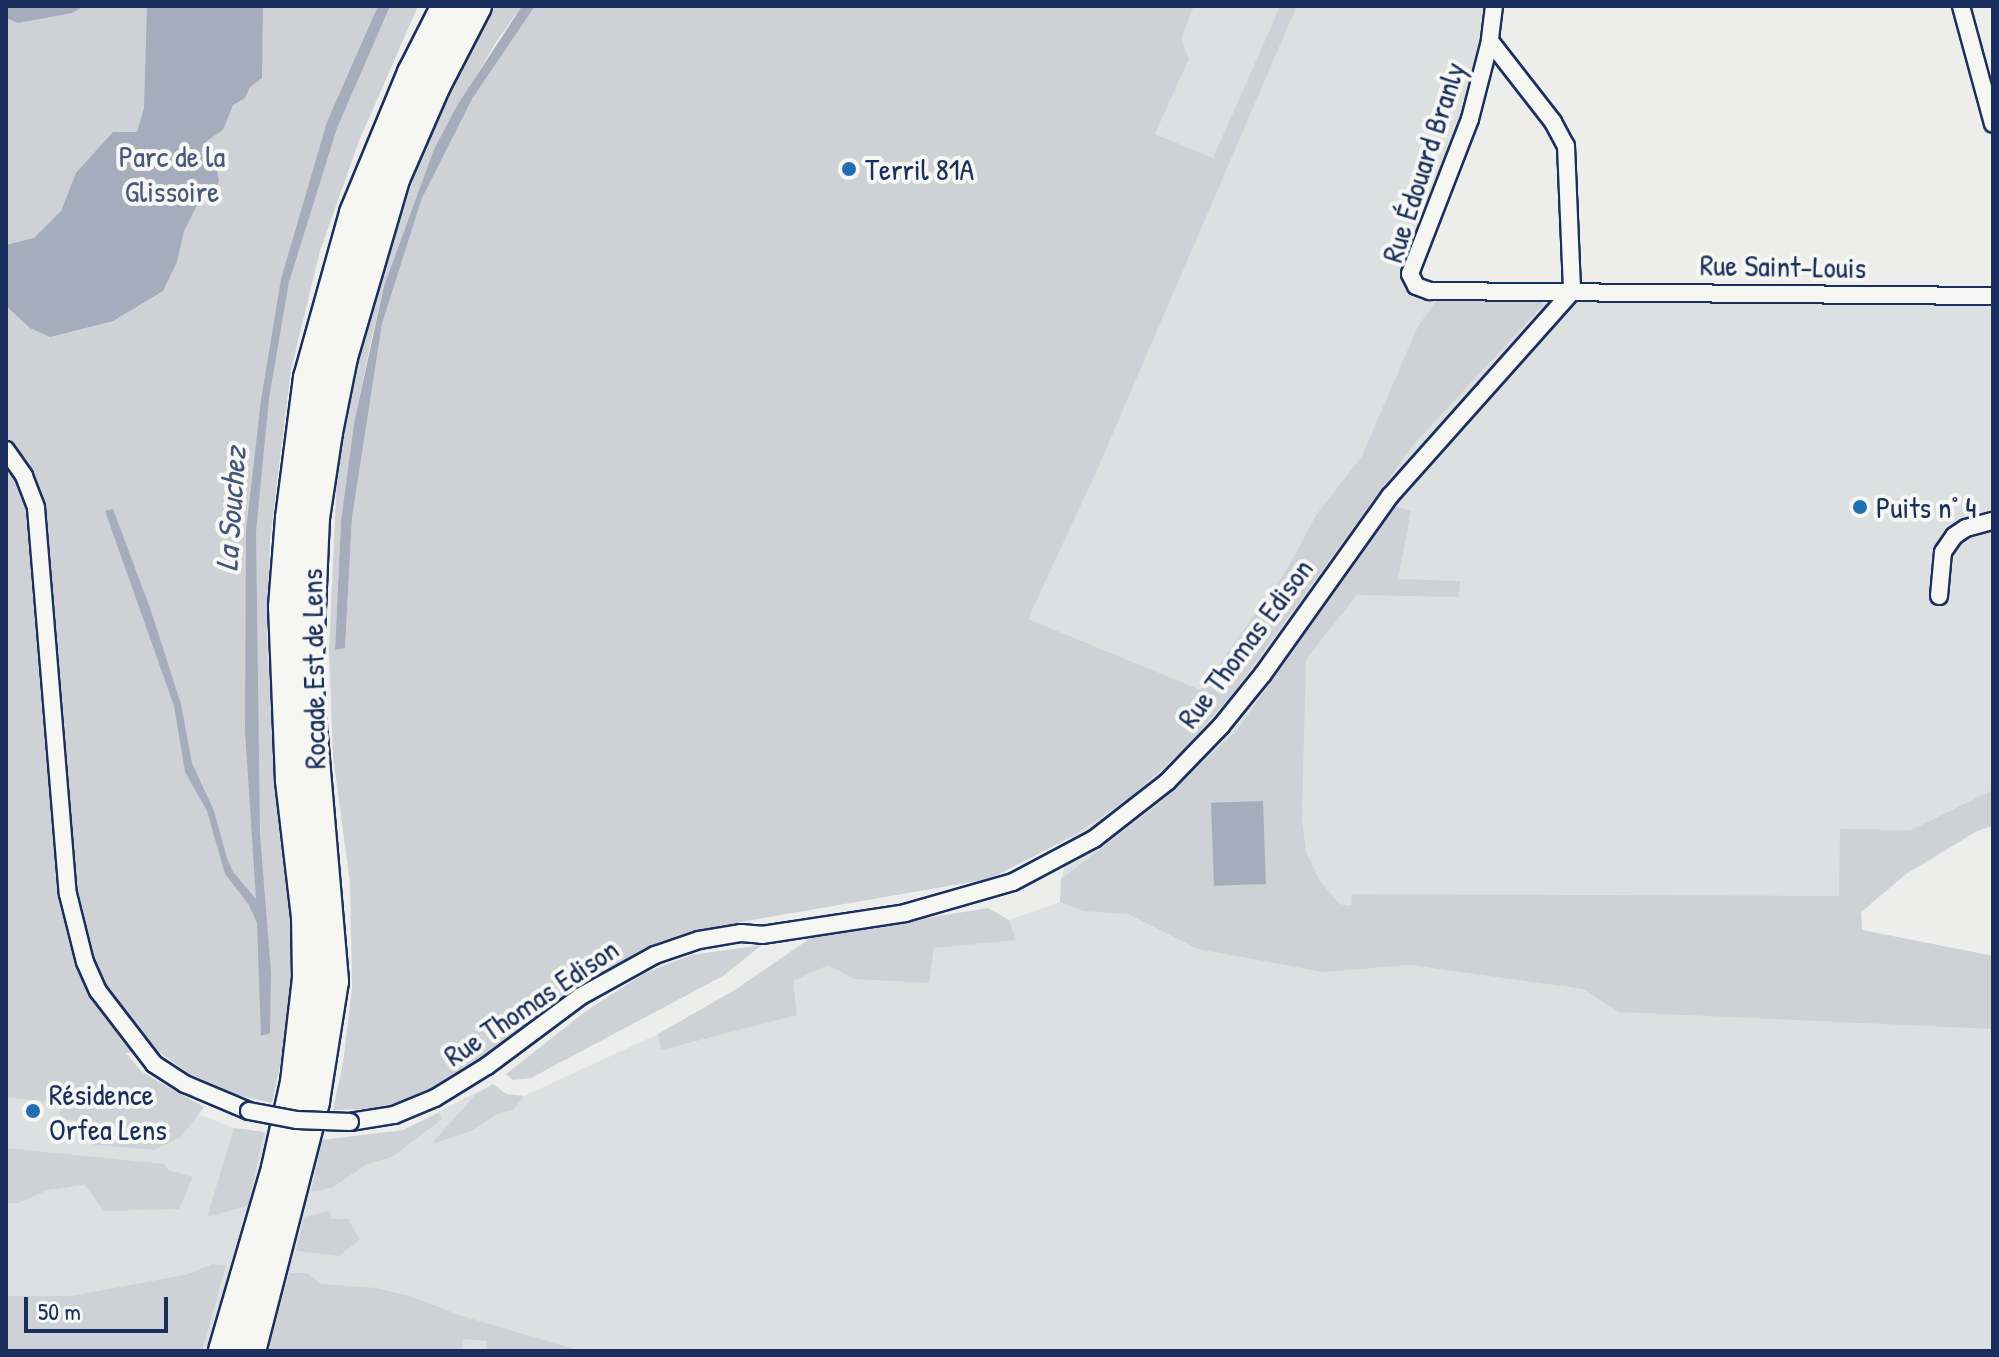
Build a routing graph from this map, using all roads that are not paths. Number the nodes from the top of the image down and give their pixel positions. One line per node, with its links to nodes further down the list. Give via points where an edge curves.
1 (426, 6): 8 (highway, via 383,103)
2 (447, 6): 8 (highway, Rocade Est de Lens)
3 (476, 6): 15 (highway, Rocade Est de Lens, via 394,179 342,357 327,432 314,518 307,678 333,981 314,1101)
4 (1494, 6): 6 (street)
5 (1961, 6): 7 (street)
6 (1490, 41): 9 (street, via 1566,146); 9 (street, Rue Édouard Branly, via 1470,119 1410,274 1421,290 1430,291)
7 (1993, 124)
8 (390, 125): 14 (highway, Rocade Est de Lens, via 355,213 326,310 298,453 284,607 285,684 308,978 296,1082 277,1168)
9 (1572, 292): 10 (street, Rue Saint-Louis); 11 (street, Rue Thomas Edison, bridge, via 1409,472 1243,700 1167,782 1119,822 1058,861 990,890 905,913 699,940 635,964 435,1098 394,1115 350,1122 249,1111 185,1084 154,1064 98,991 68,894 36,508 24,476)
10 (1993, 296)
11 (6, 450)
12 (1993, 521): 13 (street, via 1954,536 1943,552)
13 (1939, 596)
14 (224, 1351)
15 (250, 1351)

